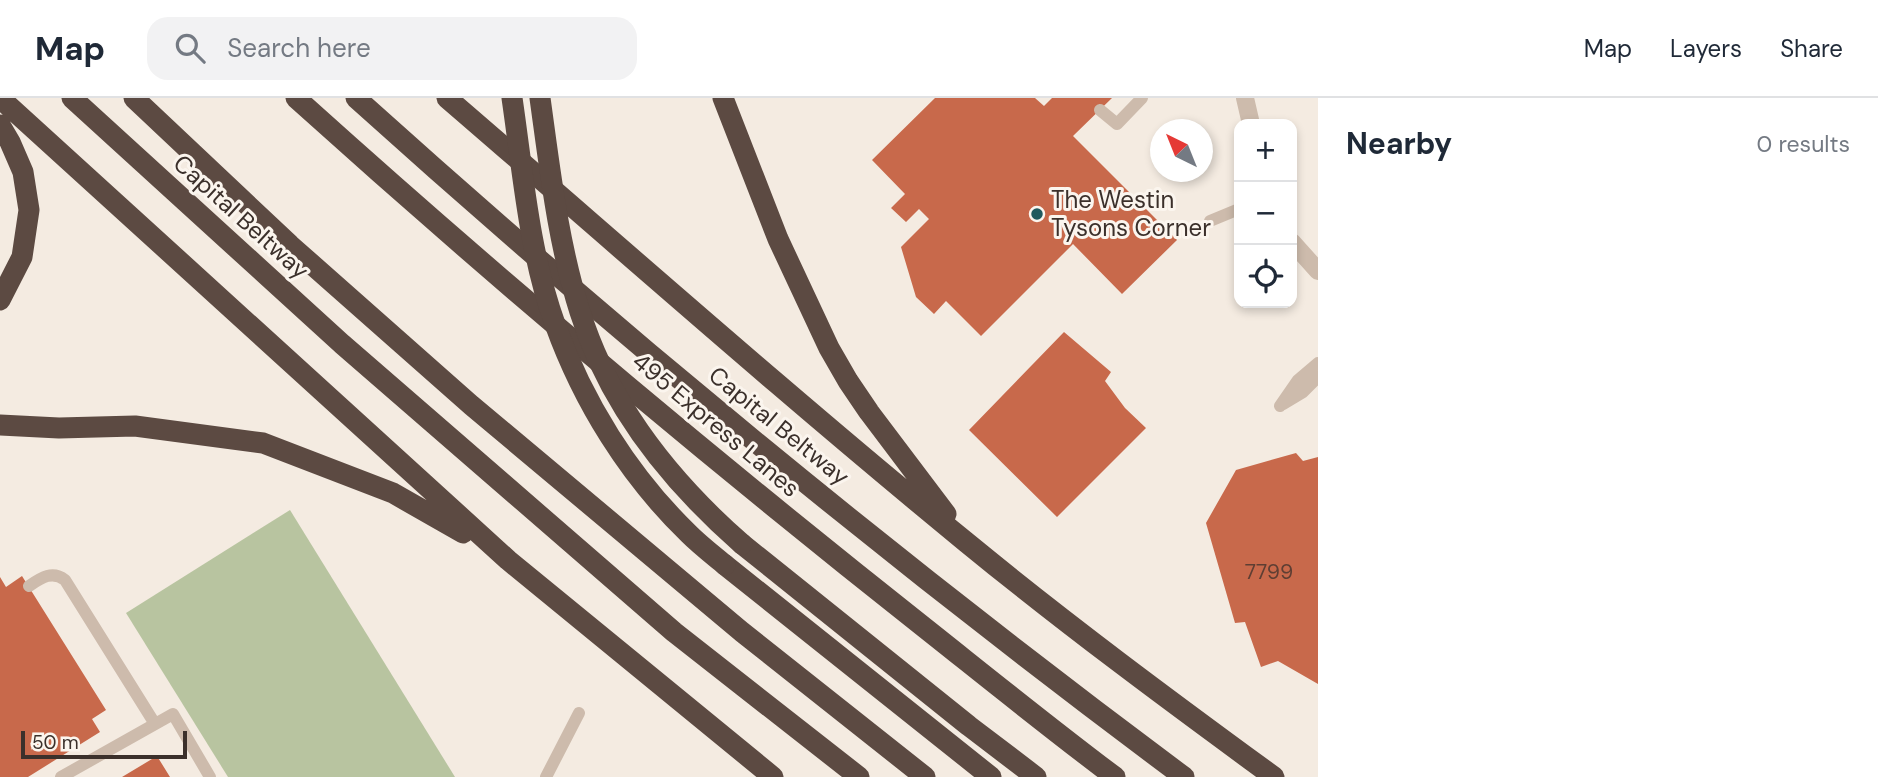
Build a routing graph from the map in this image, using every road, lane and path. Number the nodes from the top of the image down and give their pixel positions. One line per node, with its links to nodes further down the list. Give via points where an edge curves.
1 (0, 98): 24 (highway)
2 (72, 98): 32 (highway, Capital Beltway, via 342,344 674,632)
3 (134, 98): 33 (highway, via 290,245 471,405 742,632)
4 (296, 98): 36 (highway, 495 Express Lanes, via 645,401)
5 (356, 98): 37 (highway, Capital Beltway, via 695,391 1055,680)
6 (447, 98): 23 (highway)
7 (512, 98): 34 (highway, bridge, via 541,275 554,323 598,419 625,460 689,534)
8 (540, 98): 35 (highway, bridge, via 559,228 580,314 622,405 647,444 708,514 742,544)
9 (723, 98): 23 (highway, via 778,239 829,348 869,412)
10 (1142, 98): 12 (lane, via 1117,124)
11 (1245, 98): 13 (street)
12 (1100, 110)
13 (1250, 119)
14 (0, 125): 19 (highway, via 23,172 29,210 22,257)
15 (1234, 211): 16 (lane)
16 (1210, 221)
17 (1295, 245): 18 (street)
18 (1317, 269)
19 (0, 300)
20 (1318, 363): 21 (lane, via 1298,380 1280,406)
21 (1318, 377)
22 (0, 425): 24 (highway, via 135,426 263,443 393,493)
23 (968, 543): 38 (highway)
24 (508, 560): 31 (highway)
25 (29, 586): 27 (lane, via 43,576 65,580)
26 (579, 713): 30 (lane)
27 (155, 724): 28 (lane); 29 (lane, via 173,714)
28 (61, 777)
29 (210, 777)
30 (546, 777)
31 (773, 777)
32 (859, 777)
33 (925, 777)
34 (991, 777)
35 (1036, 777)
36 (1115, 777)
37 (1184, 777)
38 (1274, 777)

